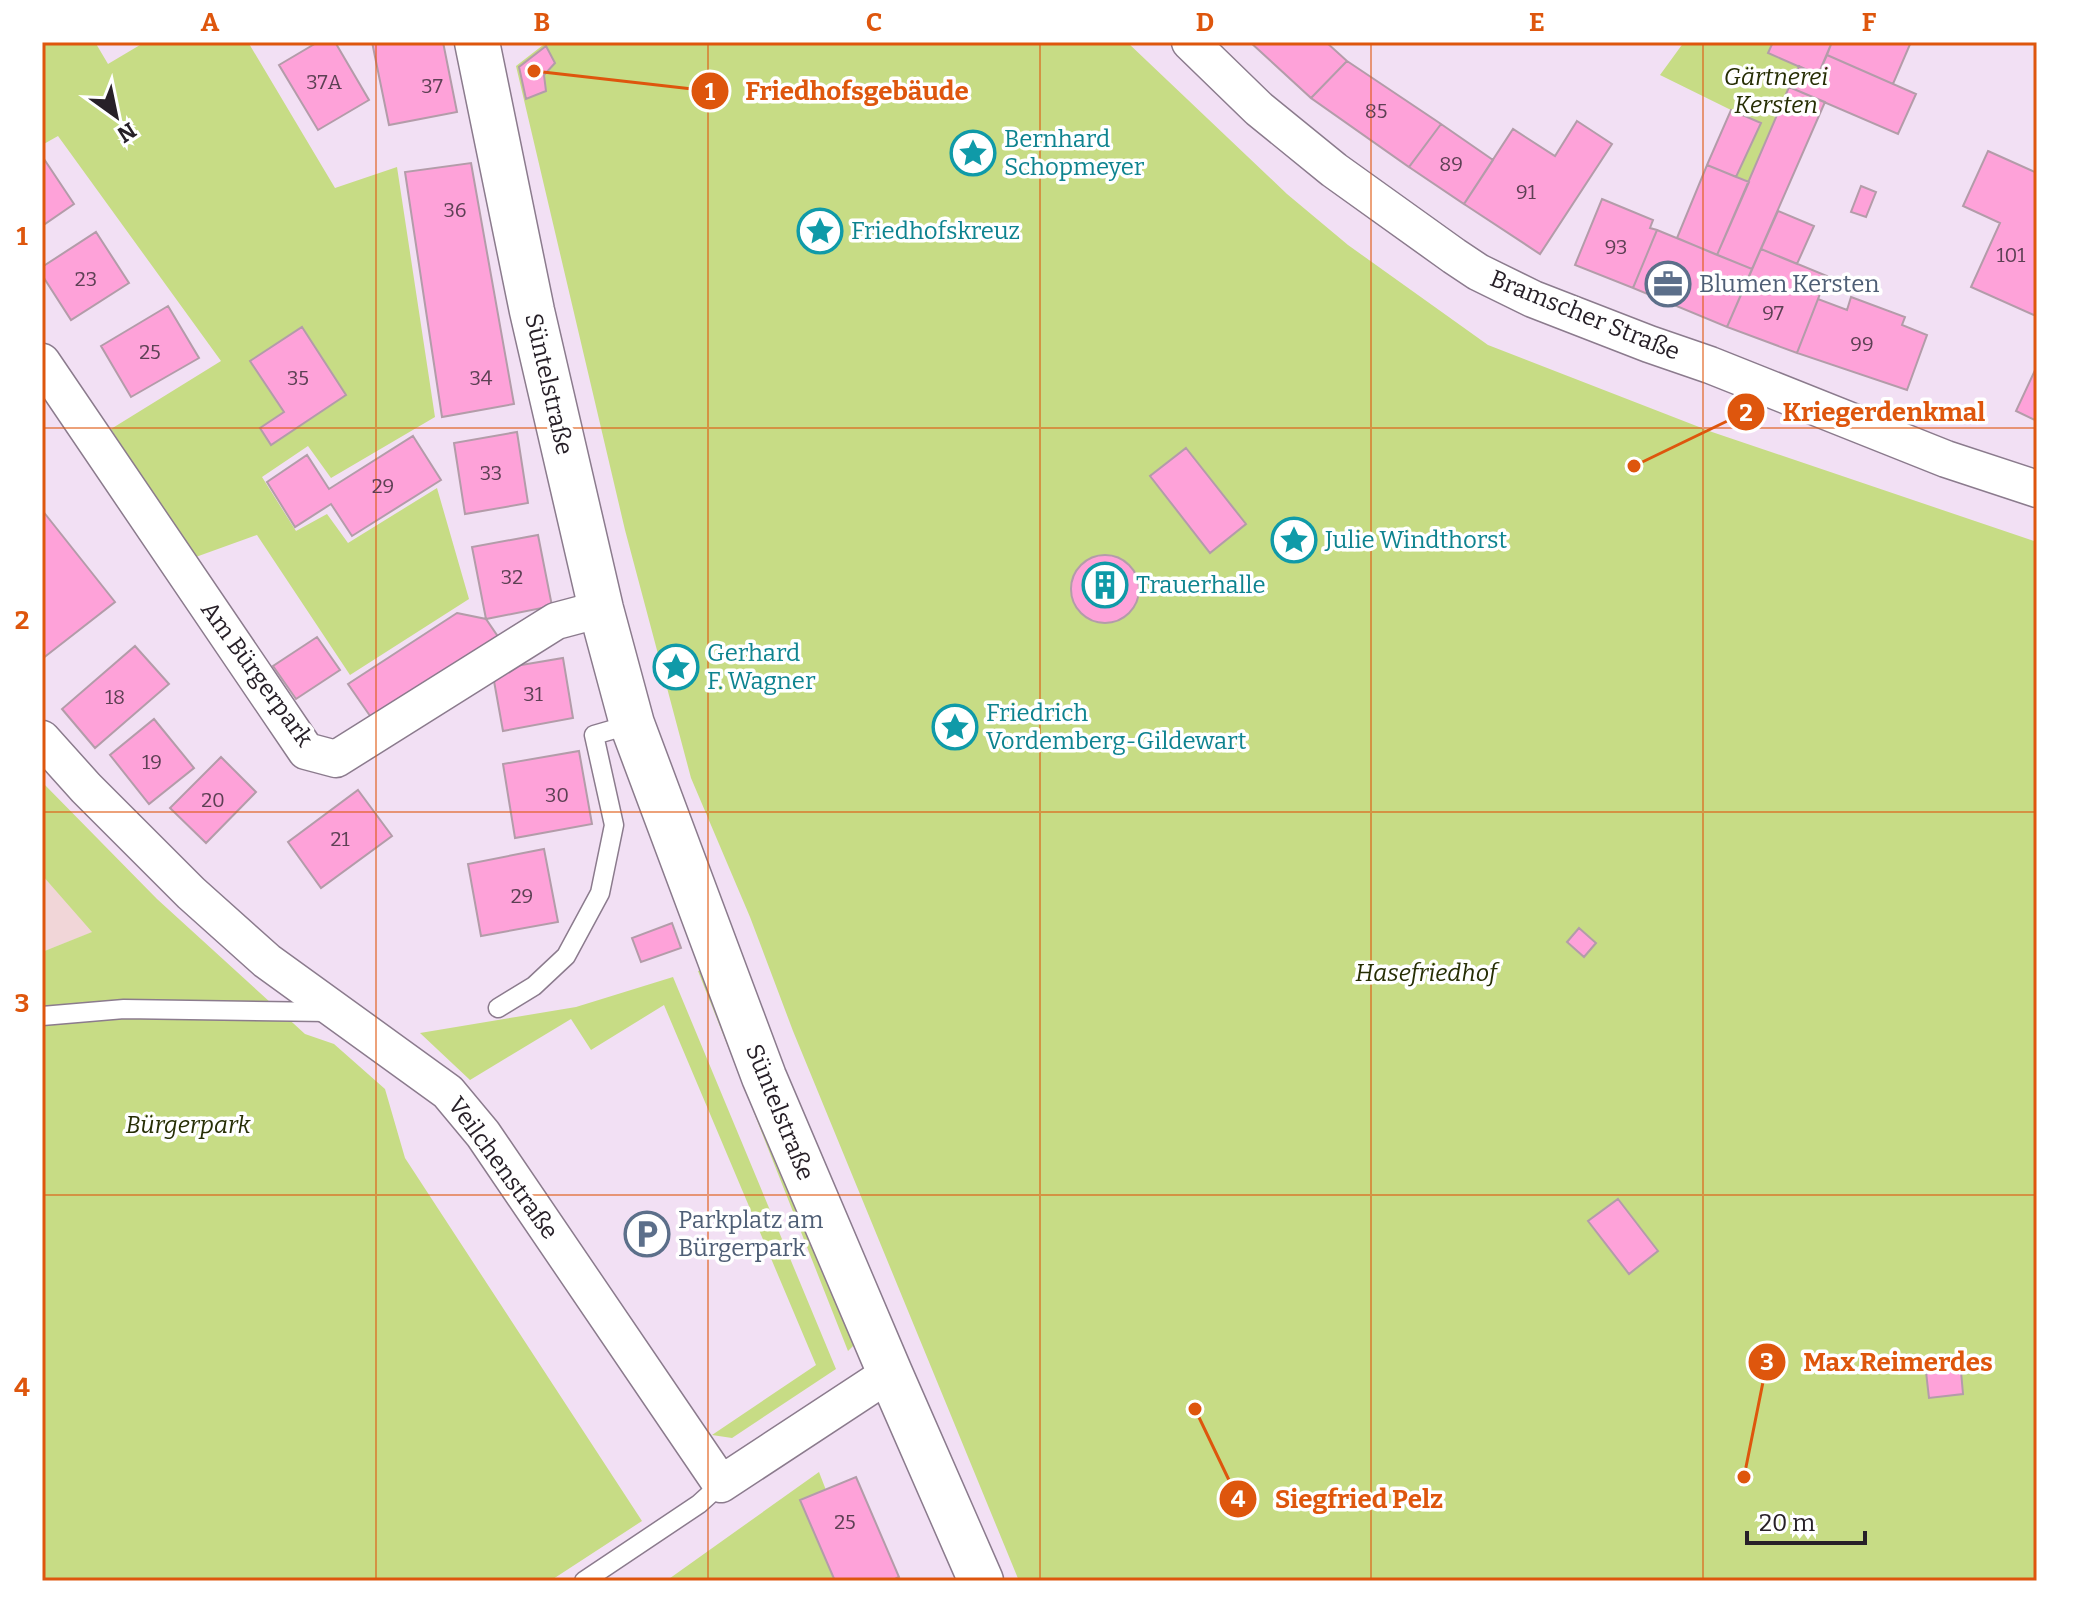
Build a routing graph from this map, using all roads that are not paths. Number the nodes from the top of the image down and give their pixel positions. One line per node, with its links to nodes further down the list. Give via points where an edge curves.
1 (1190, 42): 4 (street, Bramscher Straße, via 1259,109 1334,170 1478,272 1533,299 1946,459)
2 (483, 46): 5 (street, Süntelstraße, via 532,311)
3 (42, 362): 5 (street, Am Bürgerpark, via 306,751 336,759 556,621)
4 (2037, 489)
5 (601, 609): 6 (street, Süntelstraße)
6 (632, 724): 8 (lane, via 594,735 614,825 600,893 566,956 534,986); 11 (street, Süntelstraße, via 764,1077)
7 (42, 739): 9 (street, Veilchenstraße, via 191,893 267,961)
8 (498, 1008)
9 (340, 1013): 10 (lane, via 124,1009); 12 (street, Veilchenstraße, via 448,1092 483,1134)
10 (42, 1016)
11 (890, 1373): 12 (street); 14 (street, Süntelstraße)
12 (721, 1484): 13 (lane)
13 (584, 1581)
14 (981, 1581)

